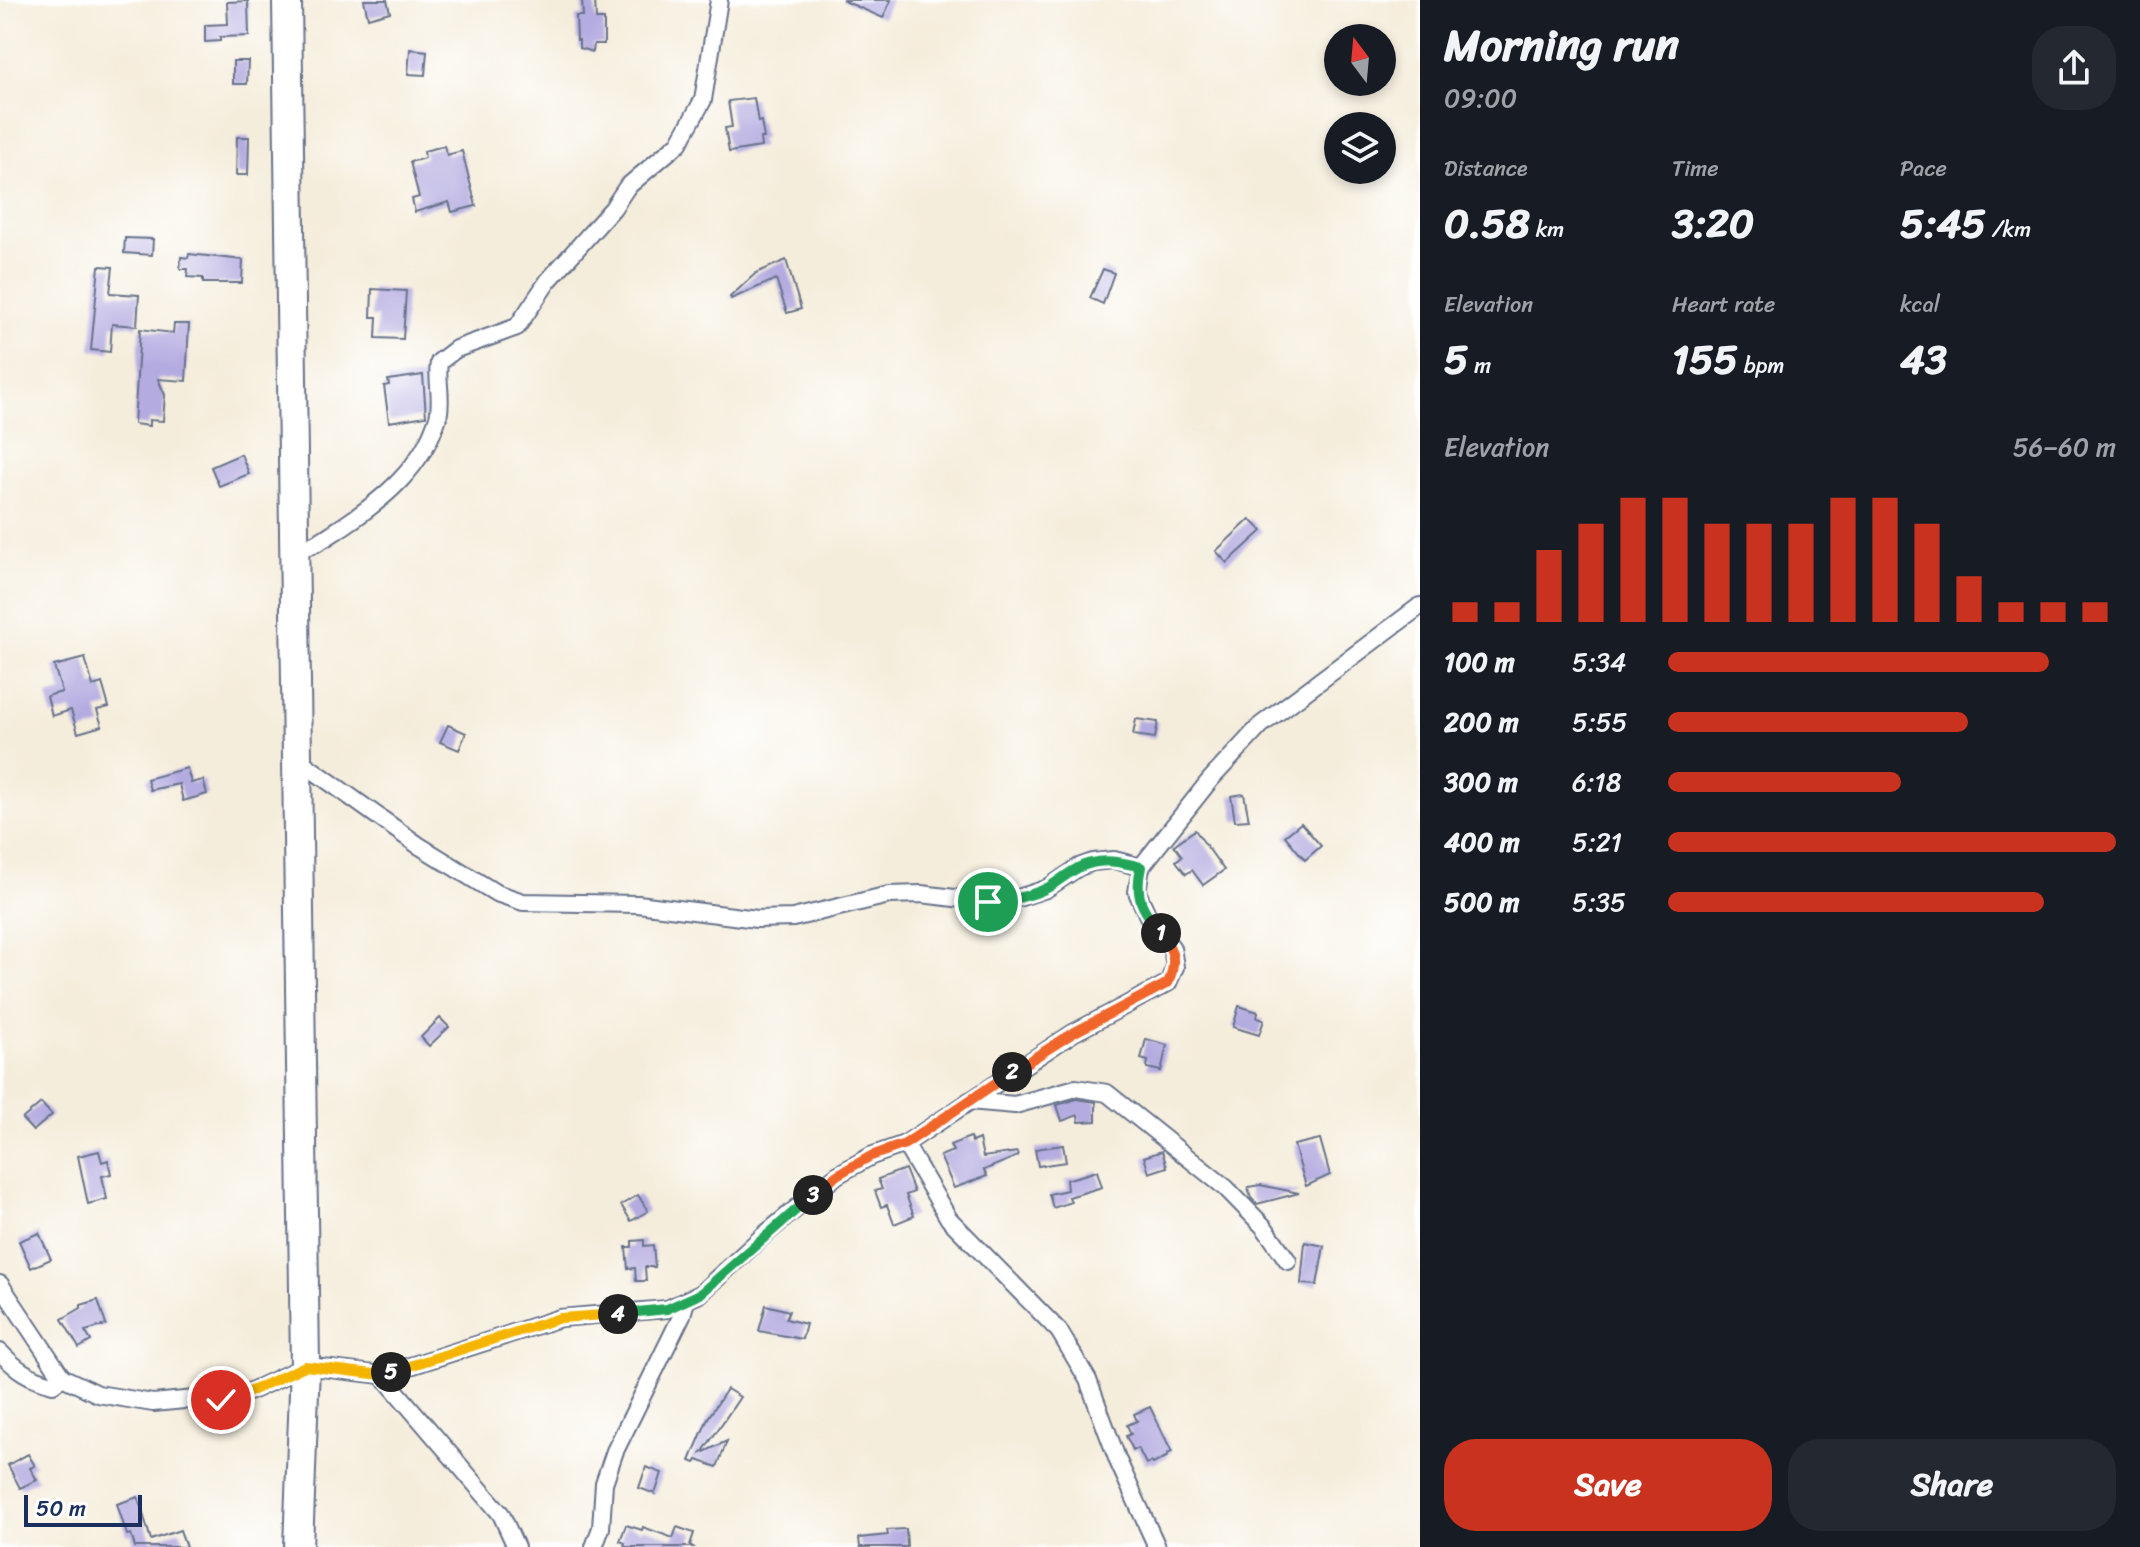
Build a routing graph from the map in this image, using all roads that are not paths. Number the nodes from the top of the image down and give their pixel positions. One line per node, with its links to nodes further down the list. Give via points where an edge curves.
1 (287, 0): 3 (highway)
2 (719, 0): 3 (street, via 703,100 679,143 627,187 548,281 517,327 456,349 439,362 442,396 437,420 407,474 327,537 308,548)
3 (293, 548): 5 (highway)
4 (1420, 606): 6 (street, via 1261,725)
5 (296, 758): 6 (street, via 418,845 496,893 523,902 638,904 757,919 793,918 889,895 1012,900 1046,889 1093,862 1114,860); 13 (highway)
6 (1141, 867): 7 (street, via 1137,892 1172,948 1175,967 1168,983 1073,1033)
7 (969, 1101): 8 (street); 9 (street, via 1015,1105 1076,1088 1107,1093 1226,1188)
8 (905, 1144): 11 (street, via 837,1175); 19 (street, via 949,1219 1059,1331 1088,1380)
9 (1288, 1261)
10 (0, 1284): 15 (street)
11 (686, 1301): 14 (street, via 667,1309 560,1318); 18 (street, via 615,1451)
12 (0, 1352): 15 (street, via 32,1379 53,1384)
13 (305, 1366): 14 (street); 15 (street, via 221,1400 153,1403 98,1394); 16 (highway)
14 (382, 1375): 17 (street, via 501,1514)
15 (62, 1377)
16 (298, 1547)
17 (516, 1547)
18 (594, 1547)
19 (1157, 1547)

